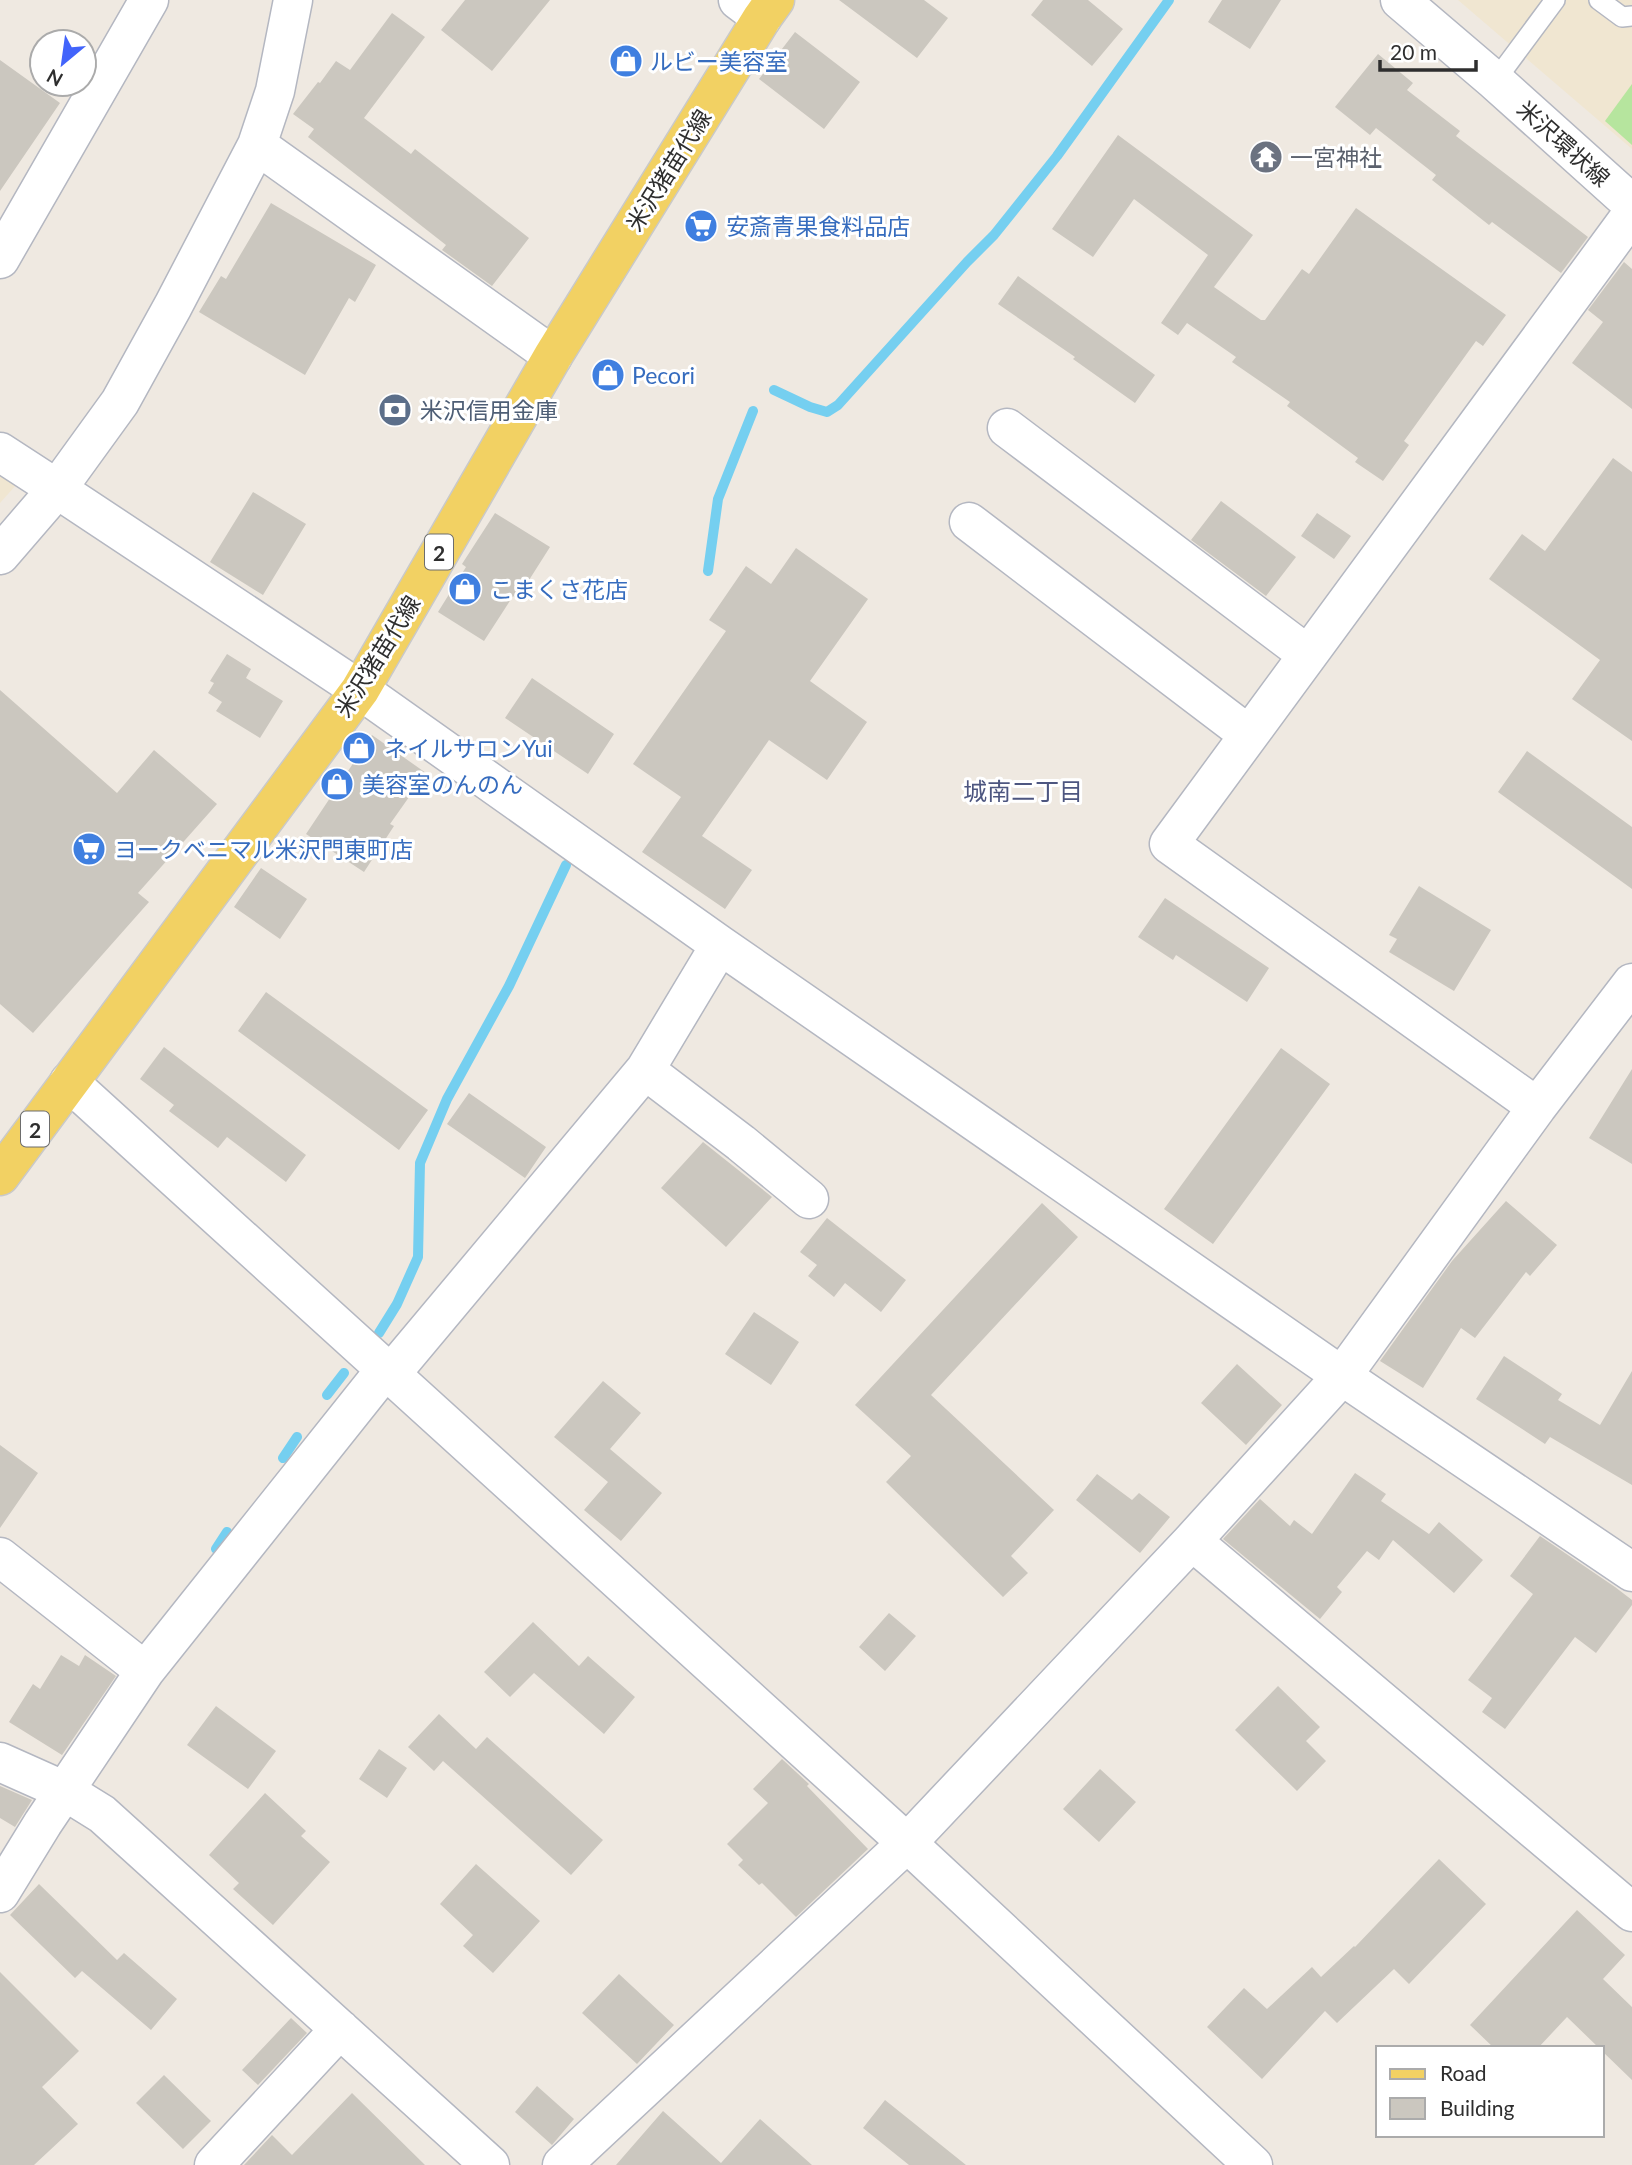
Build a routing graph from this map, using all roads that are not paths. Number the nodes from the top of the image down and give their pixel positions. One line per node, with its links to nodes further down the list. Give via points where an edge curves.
1 (149, 0): 12 (street)
2 (293, 0): 9 (street, via 275,90)
3 (1399, 0): 8 (street, 米沢環状線)
4 (1555, 0): 8 (lane)
5 (1599, 0): 7 (lane, via 1622,17)
6 (758, 6): 13 (main road, 米沢猪苗代線 / 2)
7 (1632, 16)
8 (1495, 81): 10 (street, 米沢環状線)
9 (257, 145): 13 (street); 16 (street, via 120,402)
10 (1632, 204)
11 (1632, 214): 19 (street)
12 (0, 259)
13 (552, 356): 20 (main road, 米沢猪苗代線 / 2)
14 (1007, 428): 19 (street)
15 (0, 452): 16 (street)
16 (57, 489): 18 (street); 20 (street)
17 (969, 522): 21 (street)
18 (0, 555)
19 (1308, 655): 21 (street)
20 (360, 690): 22 (street); 25 (main road, 米沢猪苗代線 / 2)
21 (1249, 735): 26 (street, via 1169,844)
22 (720, 945): 24 (street); 30 (street)
23 (1632, 983): 26 (street)
24 (645, 1070): 28 (street); 29 (street, via 399,1364)
25 (69, 1082): 27 (main road, 米沢猪苗代線 / 2); 29 (street)
26 (1537, 1107): 30 (street)
27 (0, 1176)
28 (809, 1199)
29 (385, 1370): 34 (street); 37 (street)
30 (1342, 1377): 31 (street); 33 (street)
31 (1192, 1541): 37 (street); 39 (street)
32 (0, 1558): 34 (street)
33 (1632, 1572)
34 (145, 1671): 36 (street)
35 (0, 1762): 36 (street)
36 (65, 1791): 38 (street); 40 (street, via 102,1814)
37 (907, 1843): 43 (street); 44 (street)
38 (0, 1893)
39 (1632, 1912)
40 (340, 2029): 41 (street); 42 (street)
41 (214, 2165)
42 (490, 2165)
43 (562, 2165)
44 (1253, 2165)

